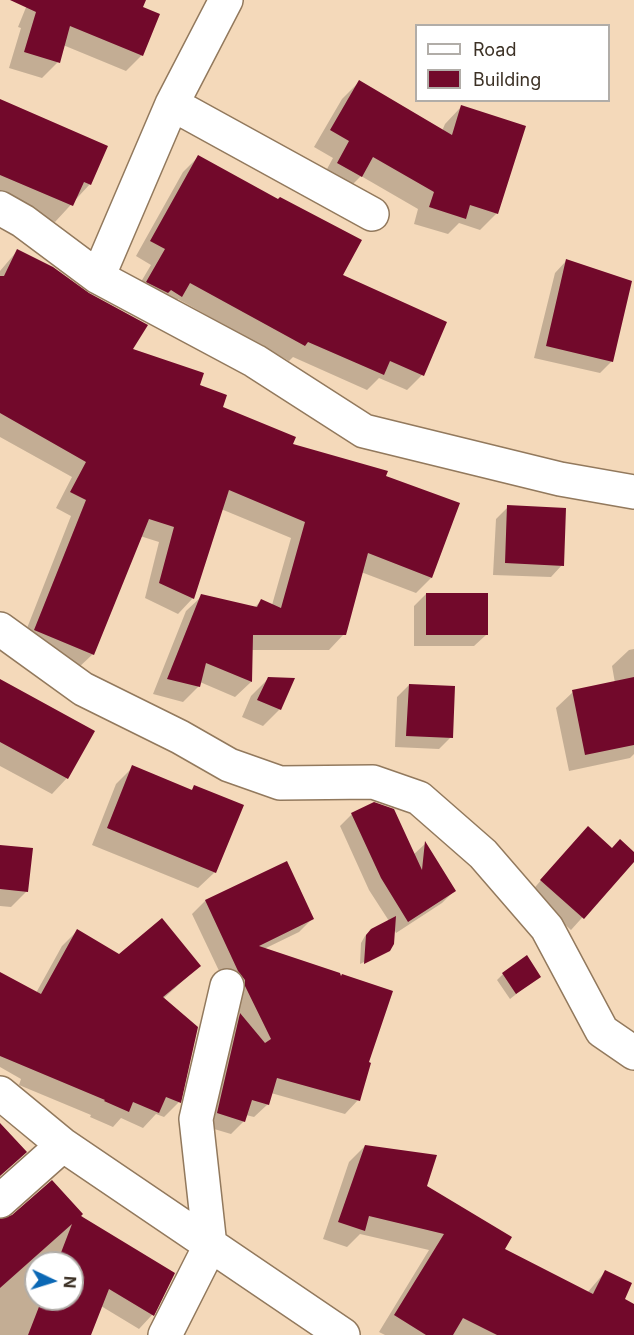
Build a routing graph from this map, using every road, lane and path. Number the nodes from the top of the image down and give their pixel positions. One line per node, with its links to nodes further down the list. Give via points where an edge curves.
1 (226, 0): 2 (street)
2 (172, 104): 4 (street); 5 (street)
3 (0, 207): 5 (street)
4 (372, 214)
5 (98, 277): 6 (street, via 255,361 364,431 549,477)
6 (634, 492)
7 (0, 629): 9 (street, via 83,689 229,765 280,783 373,782 418,798 483,854 547,928 602,1032)
8 (227, 986): 13 (street, via 196,1119)
9 (634, 1053)
10 (0, 1094): 11 (street)
11 (63, 1145): 12 (street); 13 (street)
12 (0, 1201)
13 (210, 1246): 14 (street); 15 (street)
14 (165, 1335)
15 (343, 1335)

